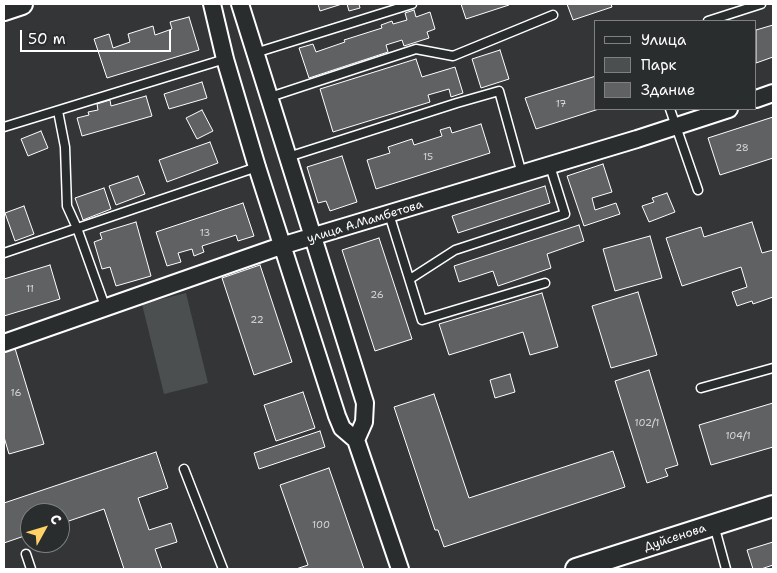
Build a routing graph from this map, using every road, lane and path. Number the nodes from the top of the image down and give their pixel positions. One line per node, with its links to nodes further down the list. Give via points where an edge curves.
1 (212, 4): 8 (street)
2 (240, 4): 7 (street)
3 (412, 4): 7 (lane)
4 (761, 4): 6 (lane)
5 (553, 15): 10 (lane, via 453,56 416,49)
6 (711, 20)
7 (255, 53): 10 (street)
8 (225, 59): 14 (lane); 19 (street)
9 (773, 93): 11 (street)
10 (270, 97): 17 (street)
11 (757, 99)
12 (670, 110): 15 (lane)
13 (726, 110): 15 (street, улица А.Мамбетова)
14 (58, 111): 16 (lane); 23 (lane, via 65,147 67,206)
15 (676, 127): 18 (street, улица А.Мамбетова); 21 (lane)
16 (4, 128)
17 (288, 158): 20 (lane, via 498,91); 24 (street)
18 (550, 166): 20 (street, улица А.Мамбетова); 27 (lane, via 565,214 454,250)
19 (257, 167): 23 (lane); 25 (street)
20 (522, 174): 22 (street, улица А.Мамбетова)
21 (698, 190)
22 (389, 214): 24 (street, улица А.Мамбетова); 27 (lane)
23 (77, 228): 26 (lane); 29 (lane)
24 (312, 238): 25 (street, улица А.Мамбетова); 33 (street, via 365,403 364,422)
25 (281, 246): 29 (street, улица А.Мамбетова); 33 (street, via 337,416 342,428)
26 (4, 254)
27 (410, 279): 28 (lane, via 422,320)
28 (545, 283)
29 (106, 308): 30 (street, улица А.Мамбетова)
30 (4, 343)
31 (773, 368): 32 (lane)
32 (702, 388)
33 (356, 440): 40 (street)
34 (184, 469): 39 (lane)
35 (773, 506): 36 (street, Дуйсенова)
36 (714, 525): 41 (street, Дуйсенова); 42 (lane)
37 (26, 554): 38 (lane)
38 (32, 569)
39 (223, 569)
40 (400, 569)
41 (576, 569)
42 (726, 569)

